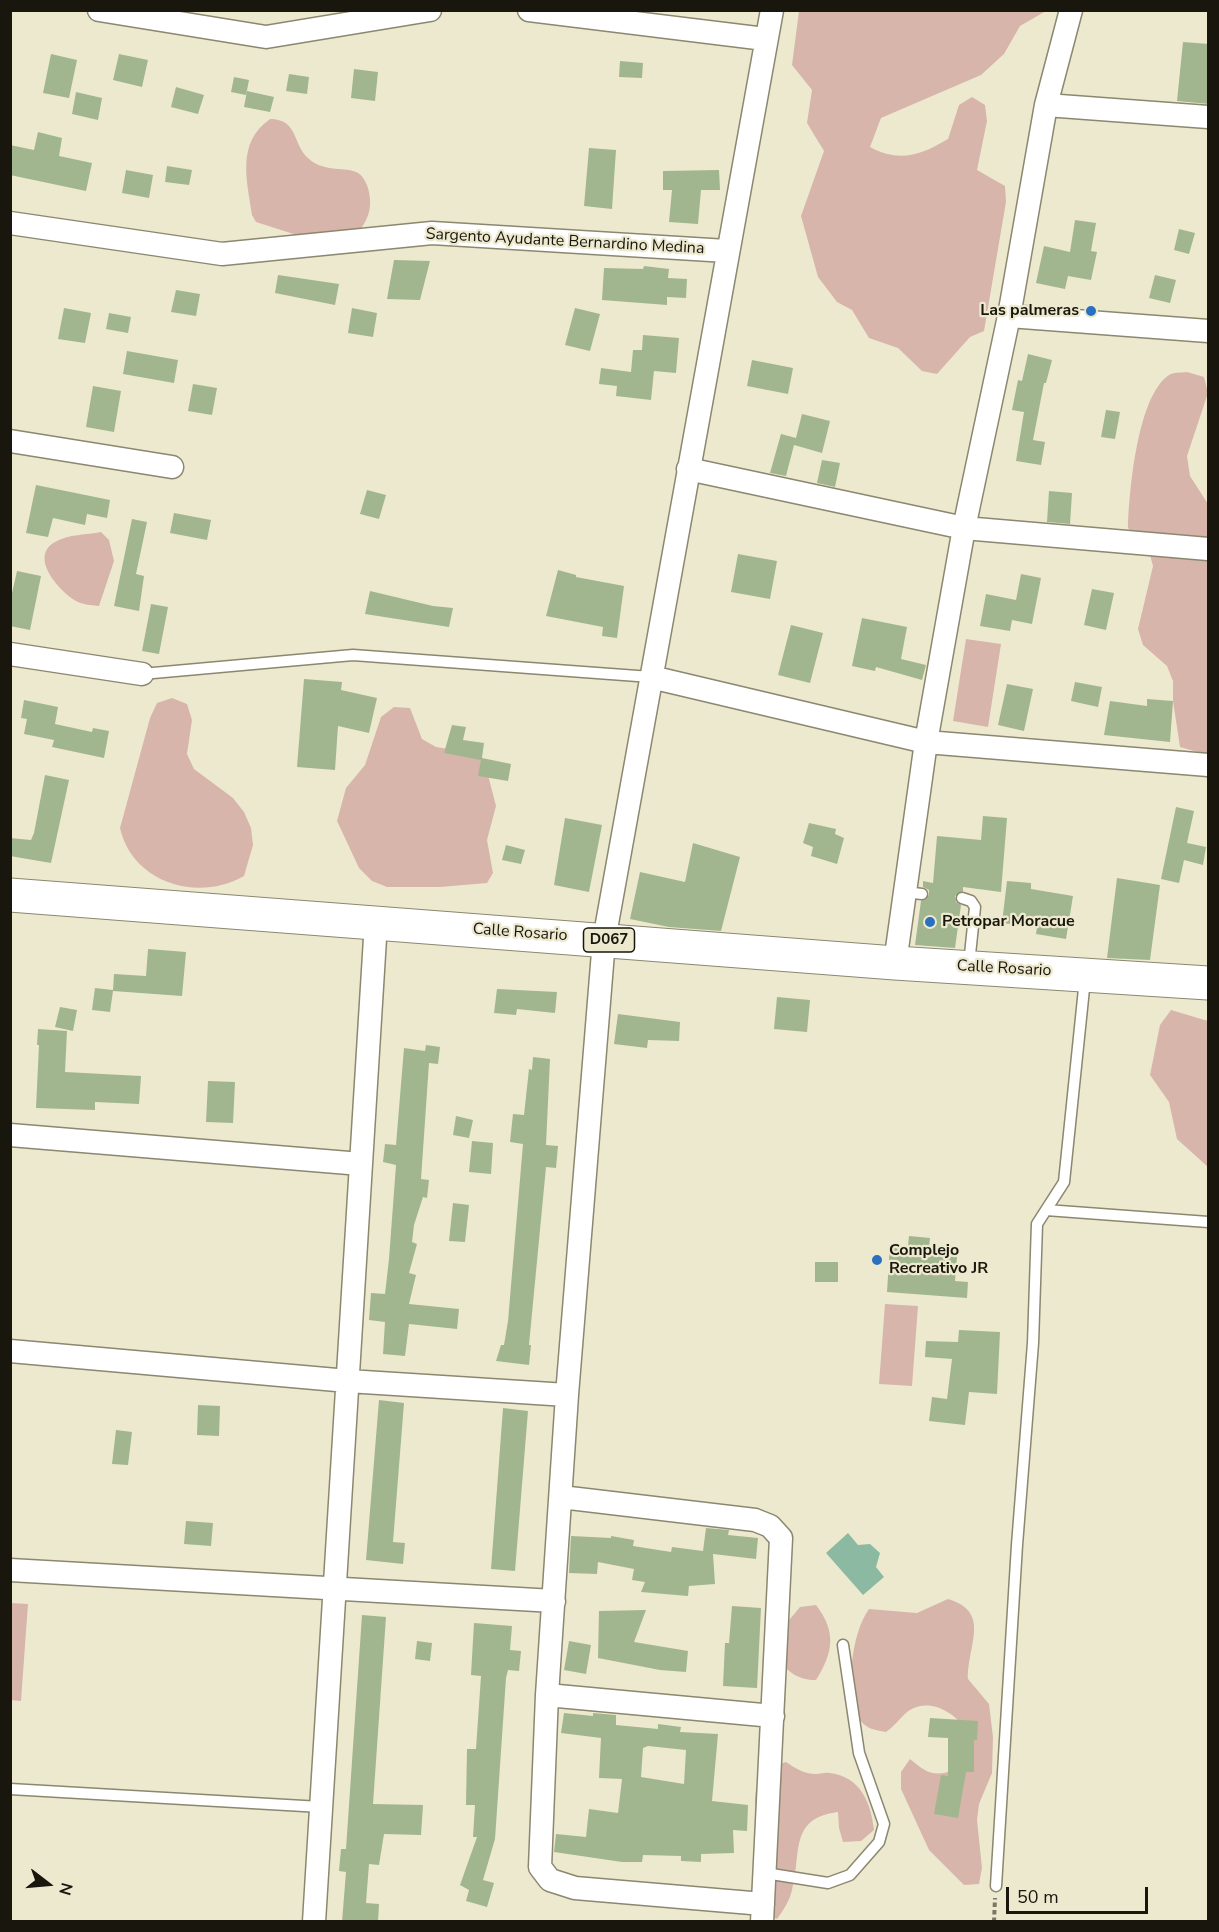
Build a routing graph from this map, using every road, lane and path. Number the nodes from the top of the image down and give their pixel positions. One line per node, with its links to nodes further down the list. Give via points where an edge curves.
1 (99, 10): 2 (street, via 266,37)
2 (430, 10)
3 (529, 10): 6 (street)
4 (772, 10): 6 (street)
5 (1071, 10): 7 (street)
6 (765, 39): 10 (street)
7 (1046, 105): 8 (street); 11 (street)
8 (1209, 117)
9 (10, 223): 10 (street, Sargento Ayudante Bernardino Medina, via 222,254 432,233)
10 (727, 251): 15 (street)
11 (1008, 316): 12 (street); 16 (street)
12 (1209, 331)
13 (10, 441): 14 (street)
14 (172, 467)
15 (688, 469): 16 (street); 20 (street)
16 (964, 528): 17 (street); 21 (street)
17 (1209, 549)
18 (10, 654): 19 (street)
19 (142, 674): 20 (lane, via 353,655)
20 (651, 677): 21 (street); 26 (street)
21 (926, 742): 22 (street); 27 (street, via 913,893)
22 (1209, 765)
23 (10, 895): 25 (main road, Calle Rosario / D067)
24 (962, 898): 28 (lane, via 975,907)
25 (376, 922): 26 (main road, Calle Rosario / D067); 32 (street)
26 (604, 940): 27 (main road, Calle Rosario / D067); 37 (street)
27 (895, 963): 28 (main road, Calle Rosario / D067)
28 (968, 967): 29 (main road, Calle Rosario / D067)
29 (1086, 974): 30 (main road, Calle Rosario / D067); 33 (lane, via 1064,1182)
30 (1209, 983)
31 (10, 1135): 32 (street)
32 (362, 1164): 36 (street)
33 (1046, 1210): 34 (lane); 48 (lane, via 1038,1224)
34 (1209, 1222)
35 (10, 1352): 36 (street)
36 (348, 1381): 37 (street); 40 (street)
37 (567, 1395): 38 (street)
38 (561, 1497): 41 (street); 44 (street, via 755,1520 770,1526 781,1538)
39 (10, 1570): 40 (street)
40 (336, 1589): 41 (street); 46 (street)
41 (554, 1601): 43 (street)
42 (843, 1645): 47 (lane, via 859,1753 884,1824 879,1842 850,1875 828,1883)
43 (547, 1695): 44 (street); 49 (street, via 540,1867 550,1880 575,1888)
44 (773, 1716): 47 (street)
45 (10, 1789): 46 (lane)
46 (321, 1807): 50 (street)
47 (765, 1873): 49 (street)
48 (996, 1886): 51 (path)
49 (762, 1913)
50 (314, 1922)
51 (994, 1922)

